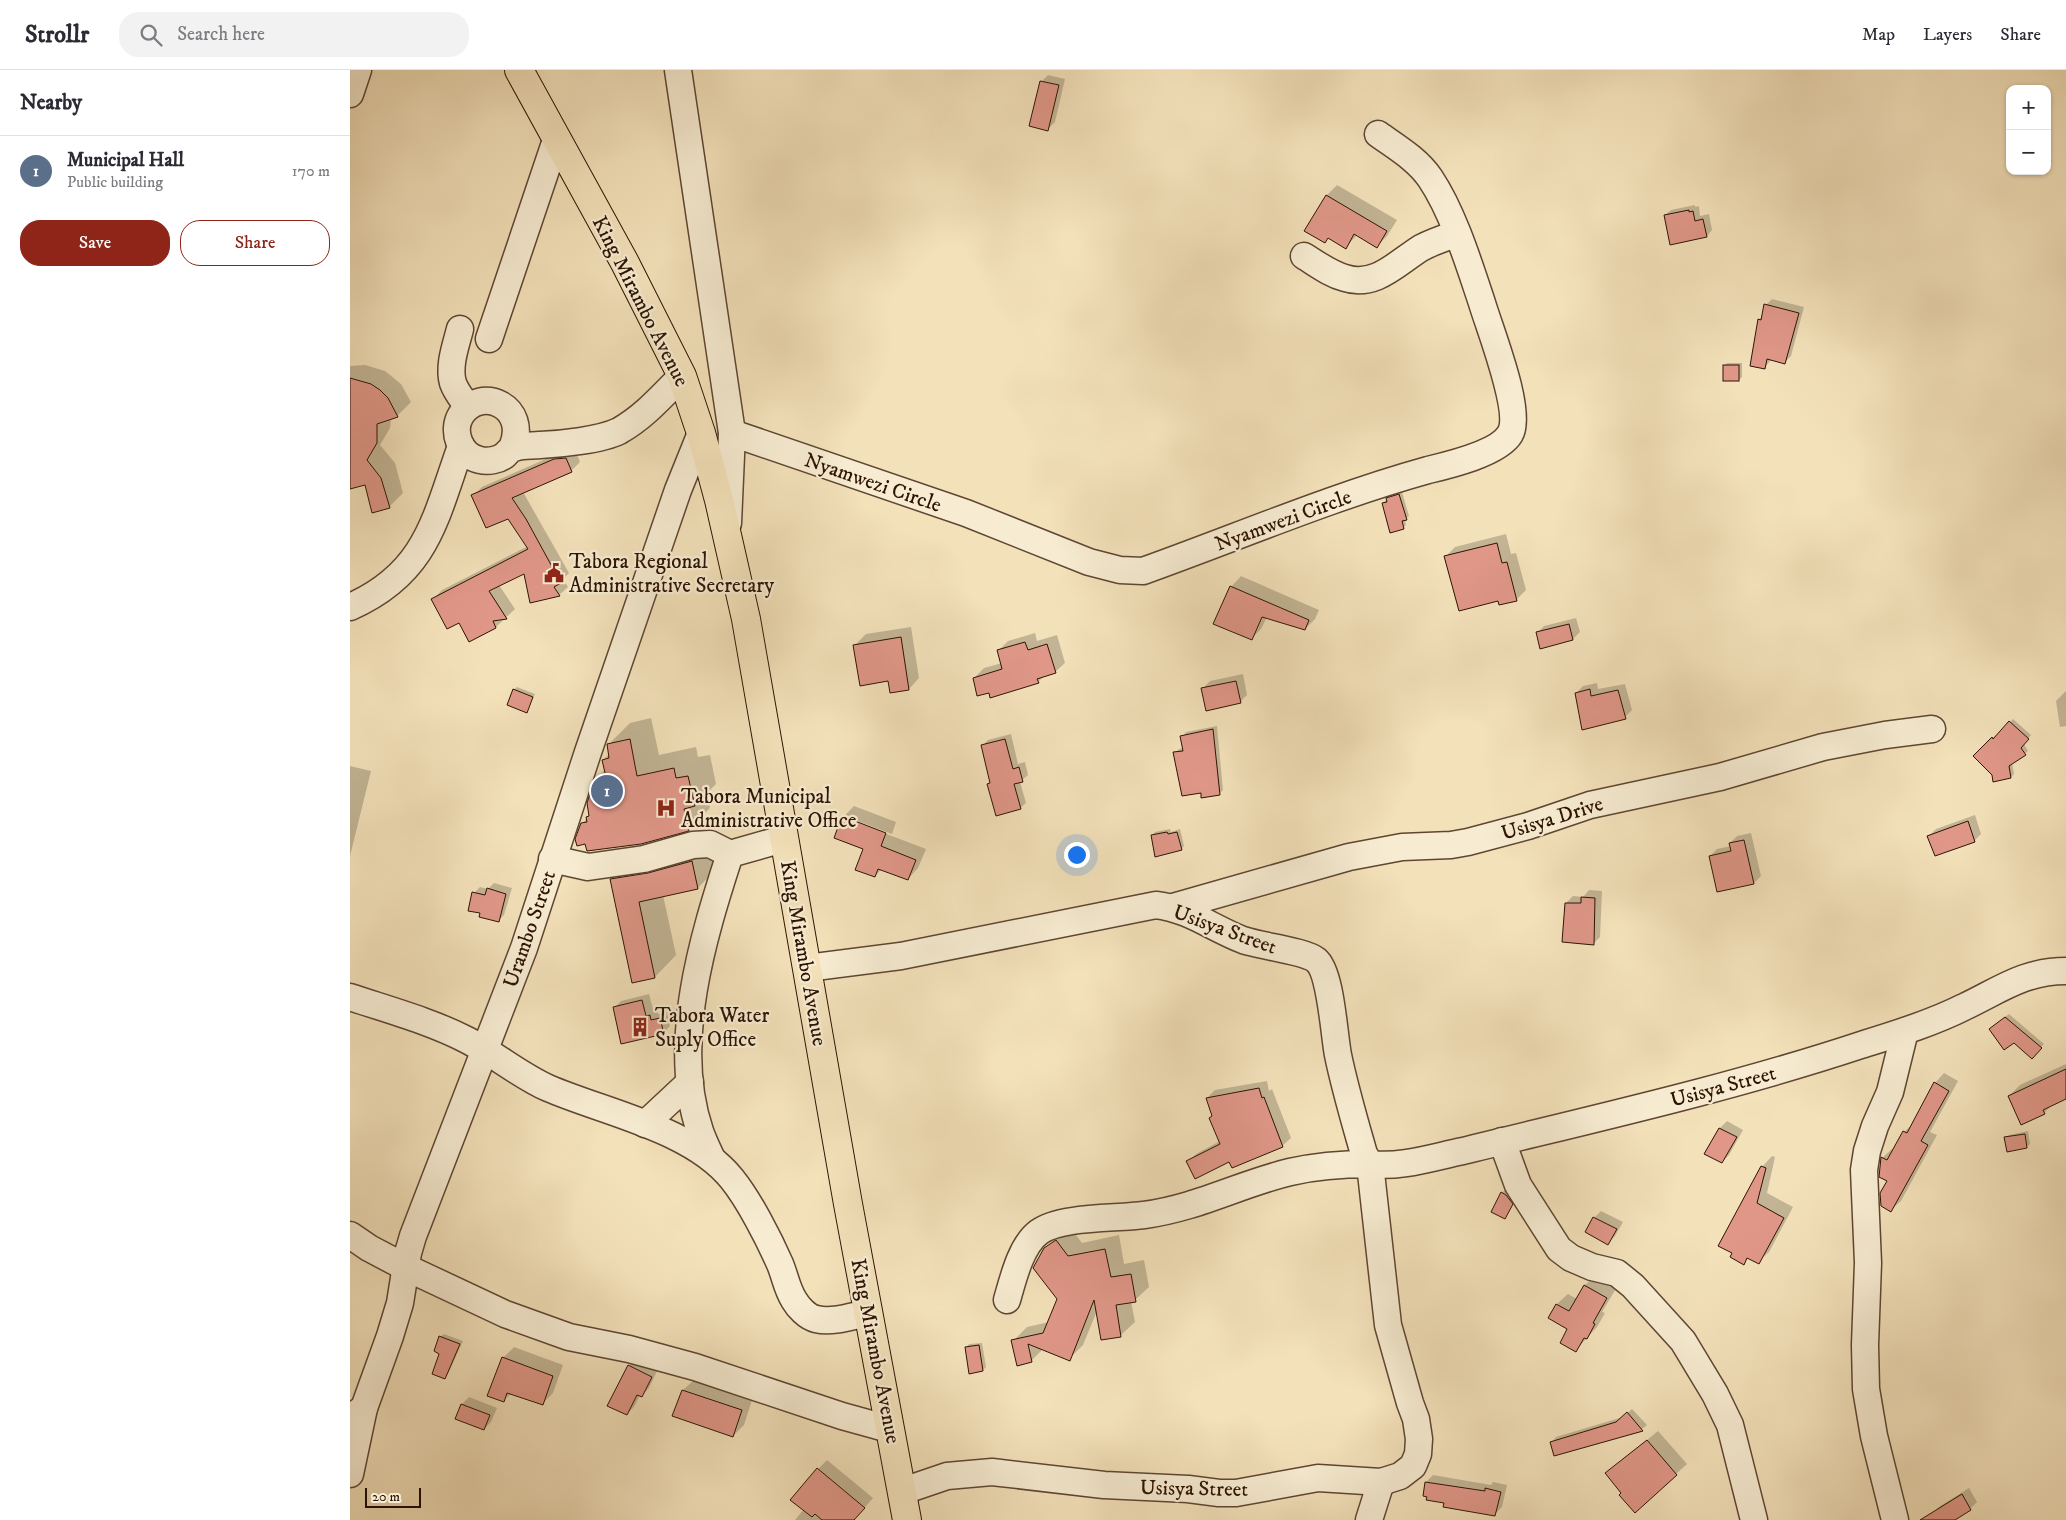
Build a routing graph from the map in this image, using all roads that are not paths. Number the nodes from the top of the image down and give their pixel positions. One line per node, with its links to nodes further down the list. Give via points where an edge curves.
1 (358, 70): 4 (street)
2 (519, 70): 6 (main road, King Mirambo Avenue)
3 (678, 70): 14 (street)
4 (350, 94)
5 (1378, 134): 7 (street, Nyamwezi Circle, via 1412,158 1430,177)
6 (556, 140): 10 (street); 11 (main road, King Mirambo Avenue)
7 (1456, 234): 8 (street, via 1423,247 1375,278 1359,281 1345,278); 14 (street, Nyamwezi Circle, via 1475,281 1514,407 1511,433 1501,444 1468,460 1388,482 1143,571 1120,570 1089,562 966,513)
8 (1304, 256)
9 (460, 329): 12 (street, via 452,375)
10 (489, 339)
11 (682, 376): 13 (main road, King Mirambo Avenue); 16 (street, via 650,408 617,432 582,440)
12 (468, 407): 15 (street, via 457,425); 16 (street, via 491,401 503,405 517,425 517,437)
13 (701, 432): 17 (main road, King Mirambo Avenue); 22 (street, Urambo Street, via 678,490)
14 (732, 433): 17 (street)
15 (461, 446): 16 (street, via 469,455 492,461); 18 (street, via 425,543 394,581 373,597)
16 (512, 448)
17 (728, 534): 20 (main road, King Mirambo Avenue, via 746,619)
18 (350, 607)
19 (1932, 729): 23 (street, Usisya Drive, via 1823,747 1720,777 1590,805 1468,842 1402,847 1349,857)
20 (783, 839): 21 (street); 24 (main road, King Mirambo Avenue)
21 (730, 854): 22 (street, via 710,844 693,845 644,859 588,867); 29 (street, via 704,936 694,985 688,1050)
22 (552, 859): 28 (street, Urambo Street, via 524,948)
23 (1173, 907): 24 (street, Usisya Street, via 1140,908 901,956); 33 (street, Usisya Street, via 1245,940 1317,960 1325,975 1349,1102)
24 (807, 968): 37 (main road, King Mirambo Avenue)
25 (2066, 971): 27 (street, Usisya Street, via 2046,971 2005,985 1963,1008)
26 (350, 997): 28 (street, via 440,1026)
27 (1905, 1031): 31 (street, Usisya Street, via 1764,1076); 46 (street, via 1890,1092 1875,1126 1864,1170 1868,1263 1866,1389)
28 (485, 1050): 30 (street, via 546,1087); 35 (street, Urambo Street, via 413,1236)
29 (690, 1082): 30 (street); 32 (street, via 700,1130)
30 (645, 1124): 32 (street, via 672,1133)
31 (1502, 1141): 33 (street, Usisya Street, via 1391,1165); 45 (street, via 1518,1185 1558,1249 1592,1267 1617,1273 1683,1341 1730,1425)
32 (712, 1159): 37 (street, via 732,1179 762,1227 793,1299 802,1311 815,1319 837,1320)
33 (1370, 1164): 36 (street, via 1342,1164 1290,1173 1166,1211 1051,1226 1038,1232 1027,1246); 41 (street, Usisya Street, via 1388,1325 1419,1439 1413,1466 1400,1476)
34 (350, 1235): 35 (street)
35 (405, 1267): 38 (street, Urambo Street, via 400,1303); 39 (street, via 505,1314 569,1337 695,1367)
36 (1007, 1300)
37 (868, 1313): 39 (main road, King Mirambo Avenue)
38 (357, 1413): 40 (street, Urambo Street)
39 (889, 1429): 42 (main road, King Mirambo Avenue)
40 (350, 1474)
41 (1381, 1482): 42 (street, Usisya Street, via 1318,1478 1236,1493 1218,1493 1104,1485 992,1472 947,1476); 44 (street)
42 (903, 1491): 43 (main road, King Mirambo Avenue)
43 (908, 1520)
44 (1369, 1520)
45 (1754, 1520)
46 (1895, 1520)

